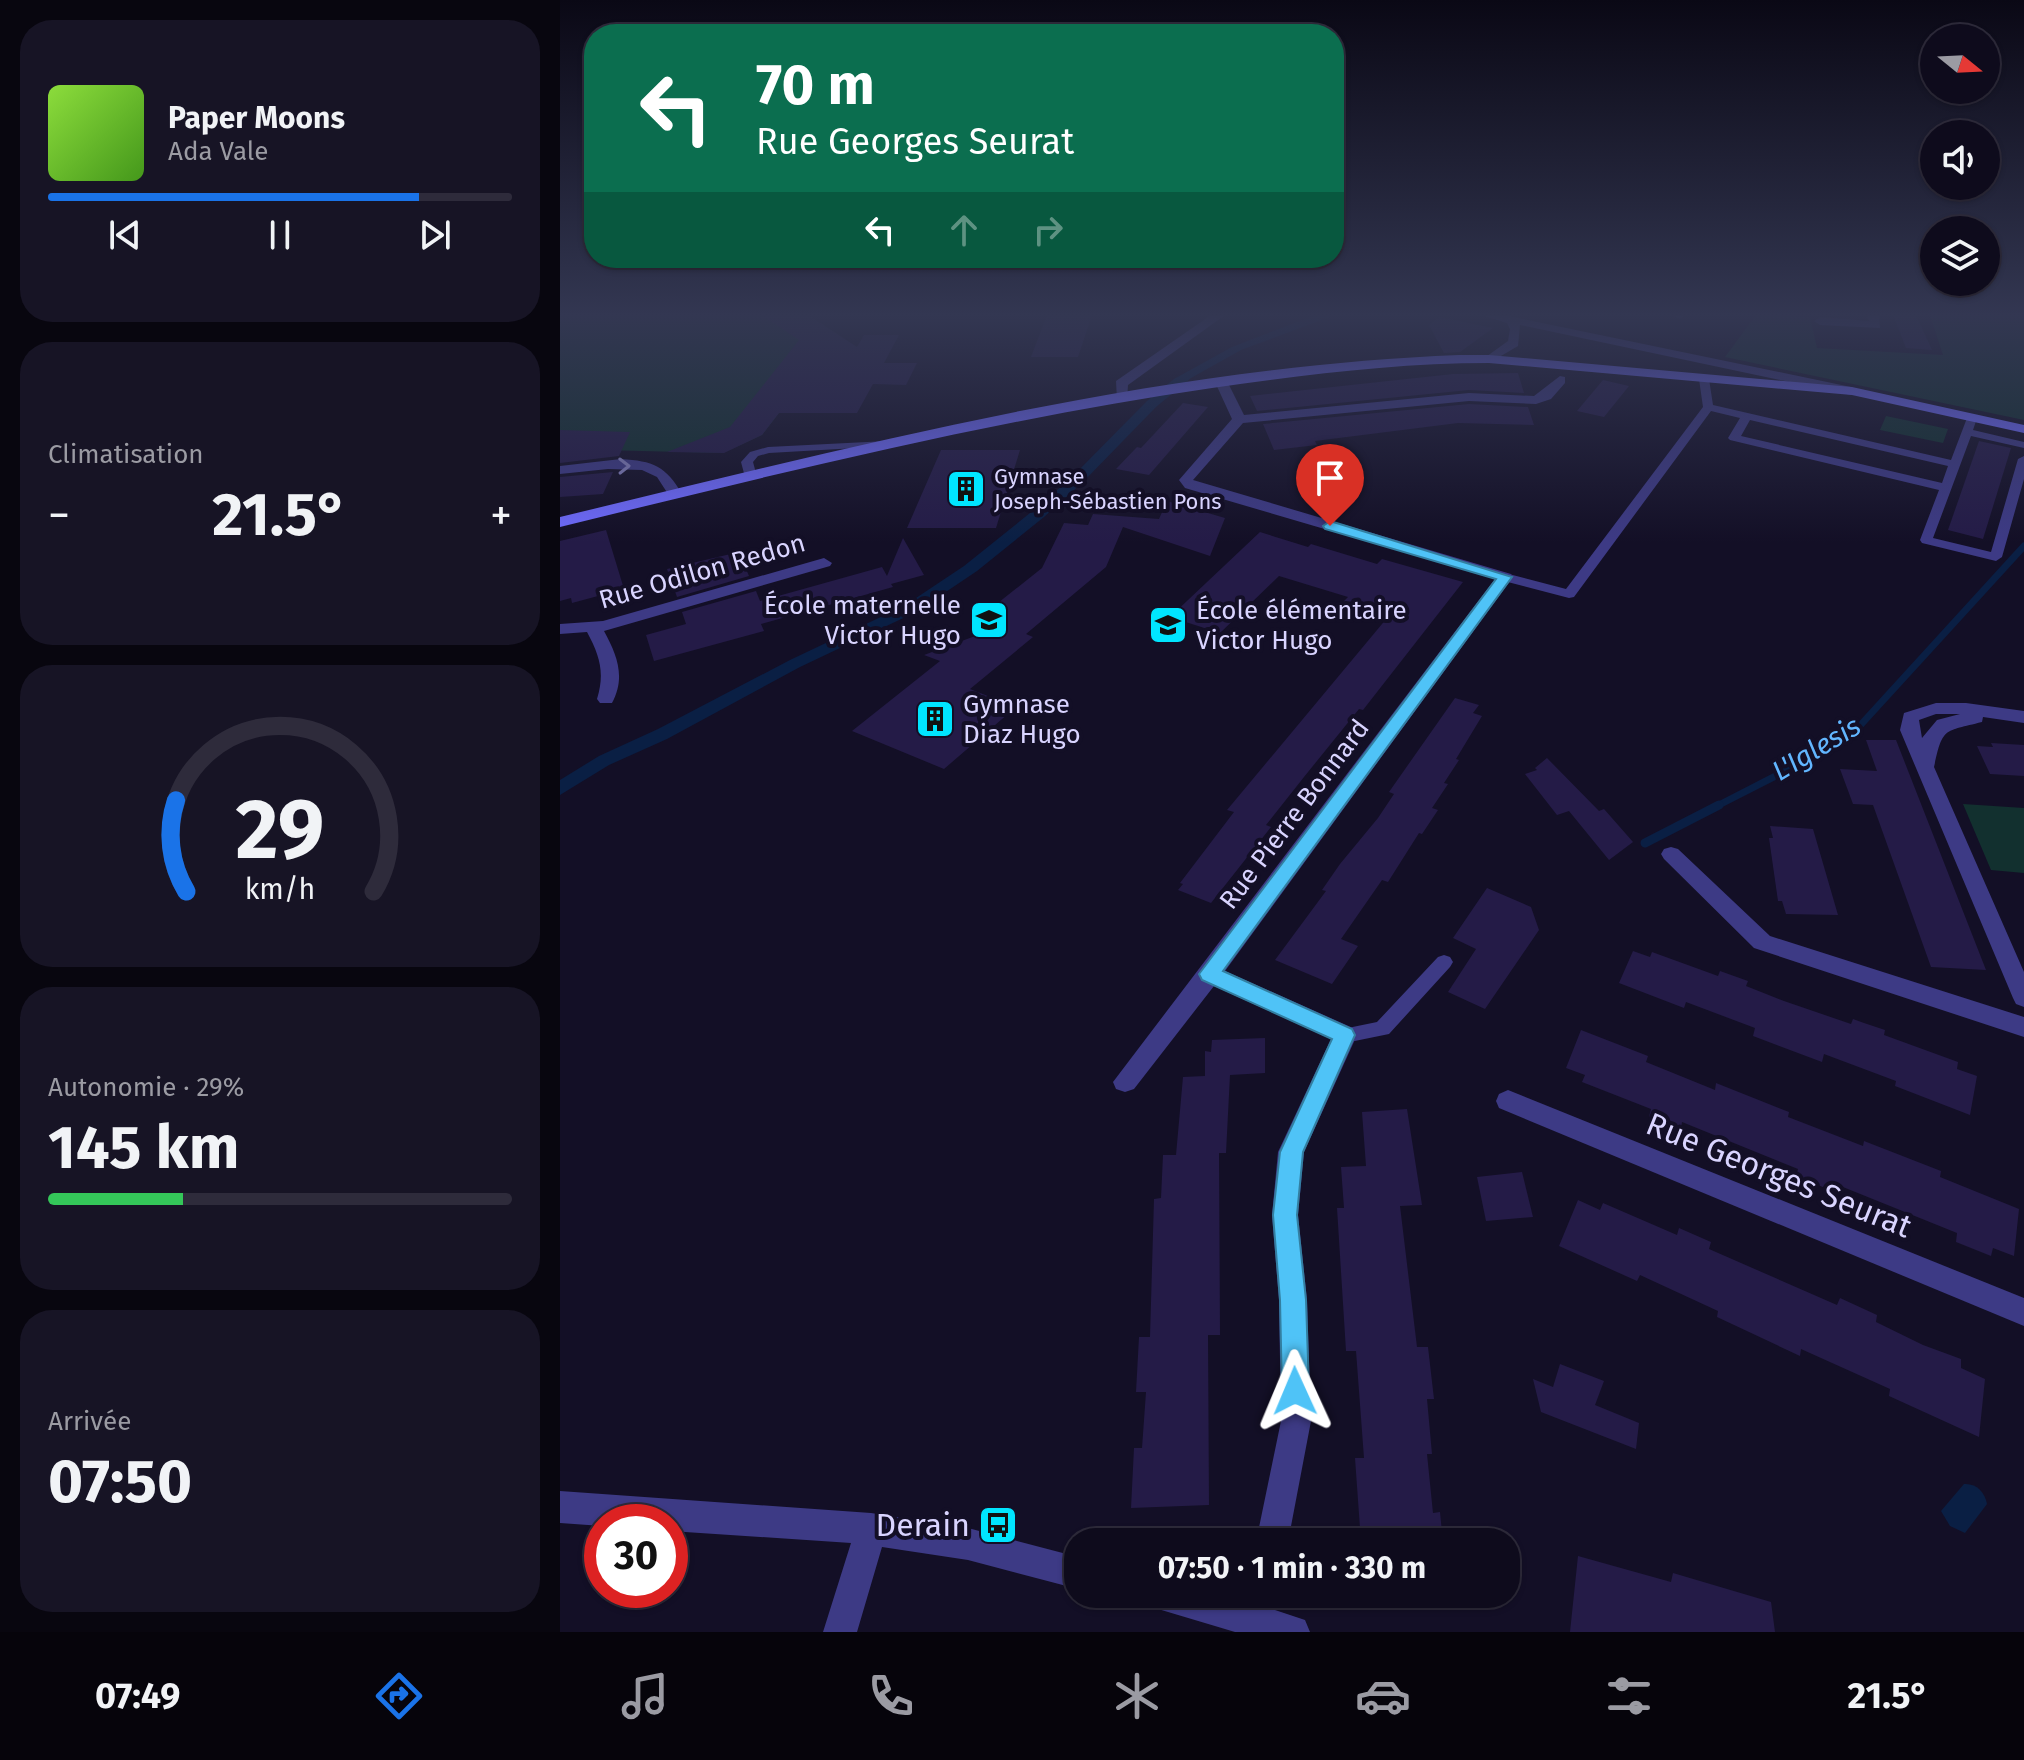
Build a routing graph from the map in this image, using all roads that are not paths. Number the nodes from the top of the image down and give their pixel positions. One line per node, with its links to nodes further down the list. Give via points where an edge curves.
1 (1122, 391): 7 (street)
2 (1161, 391): 7 (street)
3 (1225, 391): 11 (street)
4 (1550, 391): 11 (street, via 1536,400 1469,397)
5 (1704, 391): 8 (lane)
6 (1852, 391): 10 (street)
7 (1122, 397): 14 (street)
8 (1708, 407): 9 (lane); 24 (lane, via 1569,594)
9 (1746, 417): 17 (lane); 20 (lane, via 1734,438)
10 (1972, 418): 12 (street); 13 (lane)
11 (1239, 419): 24 (street, via 1189,474 1190,485)
12 (2024, 429)
13 (1967, 432): 15 (lane); 17 (lane)
14 (888, 444): 19 (street); 19 (lane, via 768,450 747,462)
15 (2024, 445)
16 (2024, 459): 20 (lane, via 1996,557 1926,540)
17 (1955, 464): 20 (lane)
18 (560, 470): 21 (street, one-way to 21, via 644,467 663,476)
19 (751, 477): 21 (street)
20 (1946, 488)
21 (675, 494): 22 (street)
22 (560, 522)
23 (824, 563): 26 (street, Rue Odilon Redon)
24 (1505, 577): 32 (street, Rue Pierre Bonnard)
25 (560, 629): 26 (street, Rue Odilon Redon)
26 (594, 629): 27 (street, Rue Odilon Redon, via 613,676)
27 (606, 699)
28 (2017, 717): 29 (street, via 1958,719 1937,727 1926,742); 29 (street, via 1922,709 1910,717 1909,730)
29 (1926, 766): 33 (street)
30 (1671, 854): 34 (street, via 1762,942)
31 (1444, 962): 35 (lane, via 1382,1029)
32 (1210, 974): 35 (street); 36 (street, Rue Pierre Bonnard)
33 (2024, 998)
34 (2024, 1027)
35 (1345, 1035): 40 (street, via 1291,1152 1285,1215 1296,1421)
36 (1125, 1082)
37 (1508, 1101): 38 (street, Rue Georges Seurat)
38 (2024, 1312)
39 (560, 1507): 41 (street)
40 (1275, 1528)
41 (871, 1529): 42 (street, via 968,1544); 45 (street)
42 (1064, 1569)
43 (1222, 1608): 44 (street)
44 (1258, 1616): 46 (street)
45 (840, 1632)
46 (1293, 1632)

